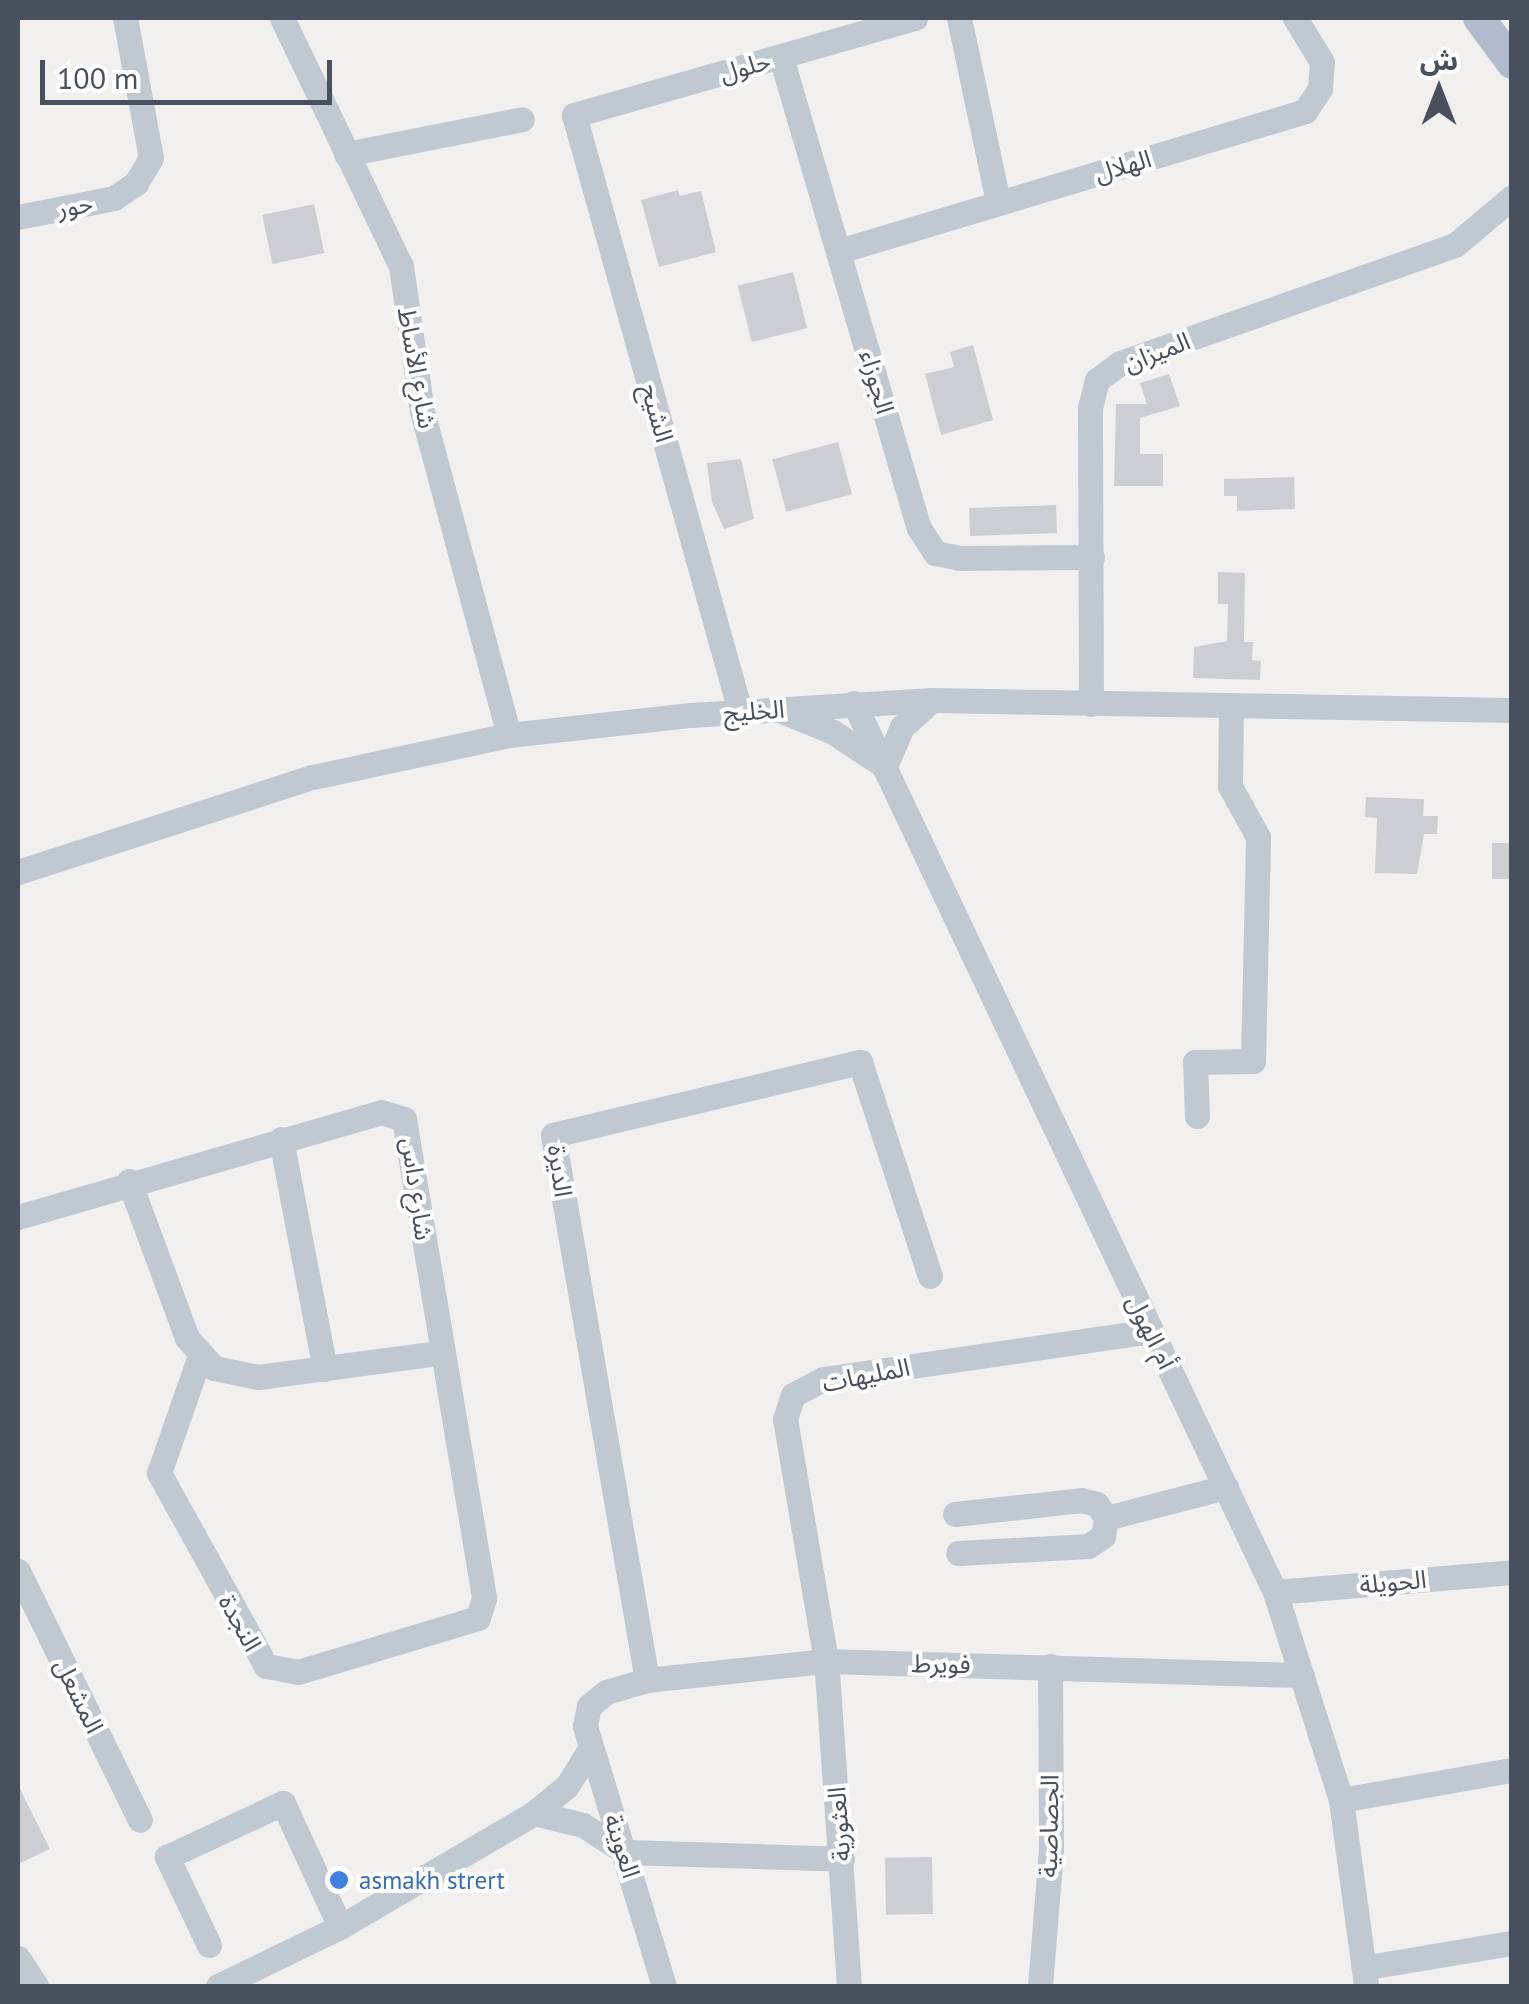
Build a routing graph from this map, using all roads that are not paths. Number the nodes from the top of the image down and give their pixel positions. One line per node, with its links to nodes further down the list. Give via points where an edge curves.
1 (125, 18): 14 (street, حور, via 152,158 114,198)
2 (282, 18): 11 (street, شارع الأساط)
3 (915, 18): 7 (street, حلول)
4 (959, 18): 13 (street)
5 (1295, 18): 13 (street, الهلال, via 1322,62 1320,89 1305,111)
6 (1480, 18): 8 (main road)
7 (781, 57): 9 (street, حلول); 15 (street, الجوزاء)
8 (1512, 62)
9 (574, 115): 23 (street, الشيح)
10 (522, 119): 11 (street)
11 (346, 154): 24 (street, شارع الأساط, via 401,266 422,411)
12 (1512, 196): 16 (street, الميزان, via 1455,245 1120,364 1097,380 1090,408)
13 (998, 202): 15 (street, الهلال)
14 (18, 217)
15 (839, 251): 16 (street, الجوزاء, via 919,528 935,553)
16 (1092, 557): 19 (street, الميزان)
17 (932, 700): 18 (street, الخليج); 19 (street, الخليج); 25 (street, via 902,727)
18 (854, 703): 21 (street, الخليج); 25 (street, أم الهول)
19 (1091, 704): 20 (street, الخليج)
20 (1231, 706): 22 (street, الخليج); 27 (street, via 1230,786 1258,837 1252,1061 1195,1062)
21 (776, 709): 23 (street, الخليج); 25 (street, via 833,732)
22 (1512, 710)
23 (740, 711): 24 (street, الخليج)
24 (509, 735): 26 (street, الخليج, via 312,776)
25 (884, 766): 32 (street, أم الهول)
26 (18, 872)
27 (1196, 1116)
28 (281, 1139): 29 (street, شارع داس); 33 (street, شارع داس, via 381,1112 404,1119); 35 (street)
29 (129, 1181): 30 (street, شارع داس); 34 (street)
30 (18, 1217)
31 (930, 1276): 47 (street, الديرة, via 860,1062 553,1135)
32 (1150, 1331): 36 (street, أم الهول); 44 (street, المليهات, via 823,1378 793,1395 785,1419)
33 (439, 1353): 35 (street); 43 (street, شارع داس)
34 (198, 1358): 35 (street, via 237,1375); 43 (street, النجدة, via 159,1474 266,1666 298,1672 472,1623)
35 (325, 1368)
36 (1226, 1487): 38 (street); 42 (street, أم الهول)
37 (955, 1514): 38 (street, via 1081,1500 1097,1504)
38 (1106, 1518): 39 (street, via 1103,1536 1088,1546)
39 (958, 1553)
40 (18, 1571): 53 (street, المشعل)
41 (1512, 1572): 42 (street, الحويلة)
42 (1275, 1592): 46 (street, أم الهول)
43 (484, 1598)
44 (826, 1661): 45 (street, فويرط); 47 (street, فويرط); 55 (street, العثورية)
45 (1050, 1666): 46 (street, فويرط); 65 (street, الجصاصية, via 1051,1849)
46 (1302, 1674): 51 (street, أم الهول)
47 (647, 1680): 48 (street, فويرط, via 606,1692)
48 (589, 1706): 49 (street, العوينة)
49 (590, 1749): 52 (street, via 568,1786); 54 (street, العوينة)
50 (1512, 1770): 51 (street)
51 (1341, 1800): 60 (street, أم الهول)
52 (534, 1813): 54 (street, via 583,1825); 56 (street)
53 (140, 1820)
54 (625, 1852): 55 (street); 63 (street, العوينة)
55 (842, 1859): 64 (street, العثورية)
56 (340, 1928): 58 (street, via 282,1803 167,1857); 62 (street)
57 (1512, 1943): 60 (street)
58 (209, 1944)
59 (18, 1958): 61 (street)
60 (1367, 1977)
61 (36, 1986)
62 (218, 1986)
63 (664, 1986)
64 (850, 1986)
65 (1040, 1986)

